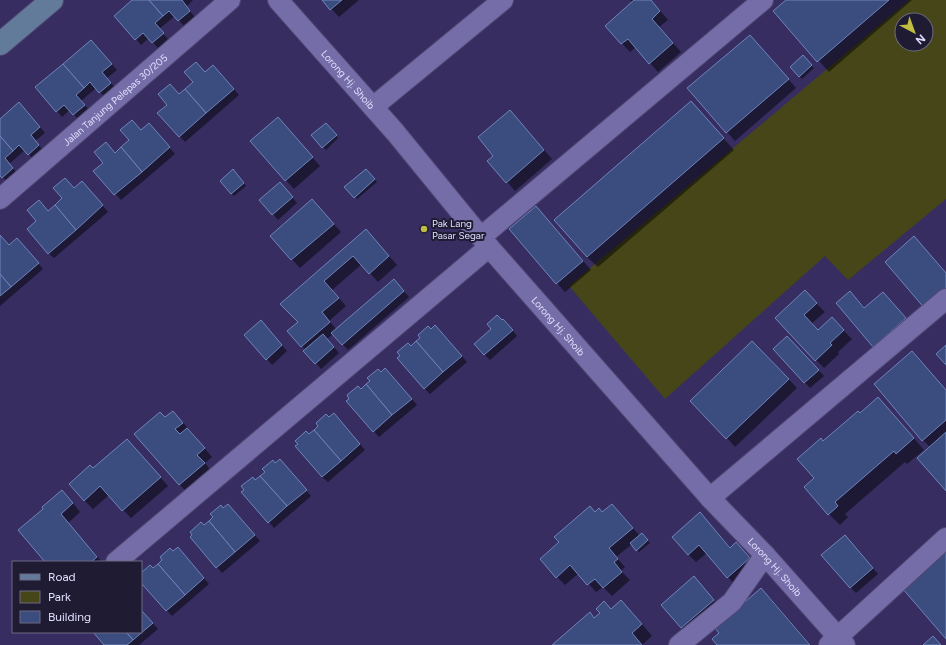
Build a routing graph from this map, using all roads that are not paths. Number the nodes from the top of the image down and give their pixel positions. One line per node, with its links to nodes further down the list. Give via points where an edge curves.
1 (52, 0): 6 (street)
2 (230, 0): 8 (street, Jalan Tanjung Pelepas 30/205)
3 (278, 0): 7 (street, Lorong Hj. Shoib)
4 (503, 0): 7 (street)
5 (763, 0): 9 (street)
6 (0, 44)
7 (373, 107): 9 (street, Lorong Hj. Shoib)
8 (0, 199)
9 (485, 242): 11 (street, Lorong Hj. Shoib); 14 (street)
10 (946, 299): 11 (street)
11 (710, 498): 13 (street, Lorong Hj. Shoib)
12 (946, 538): 15 (street)
13 (764, 555): 15 (street, Lorong Hj. Shoib); 16 (street, via 732,602)
14 (117, 561)
15 (837, 642)
16 (679, 645)

